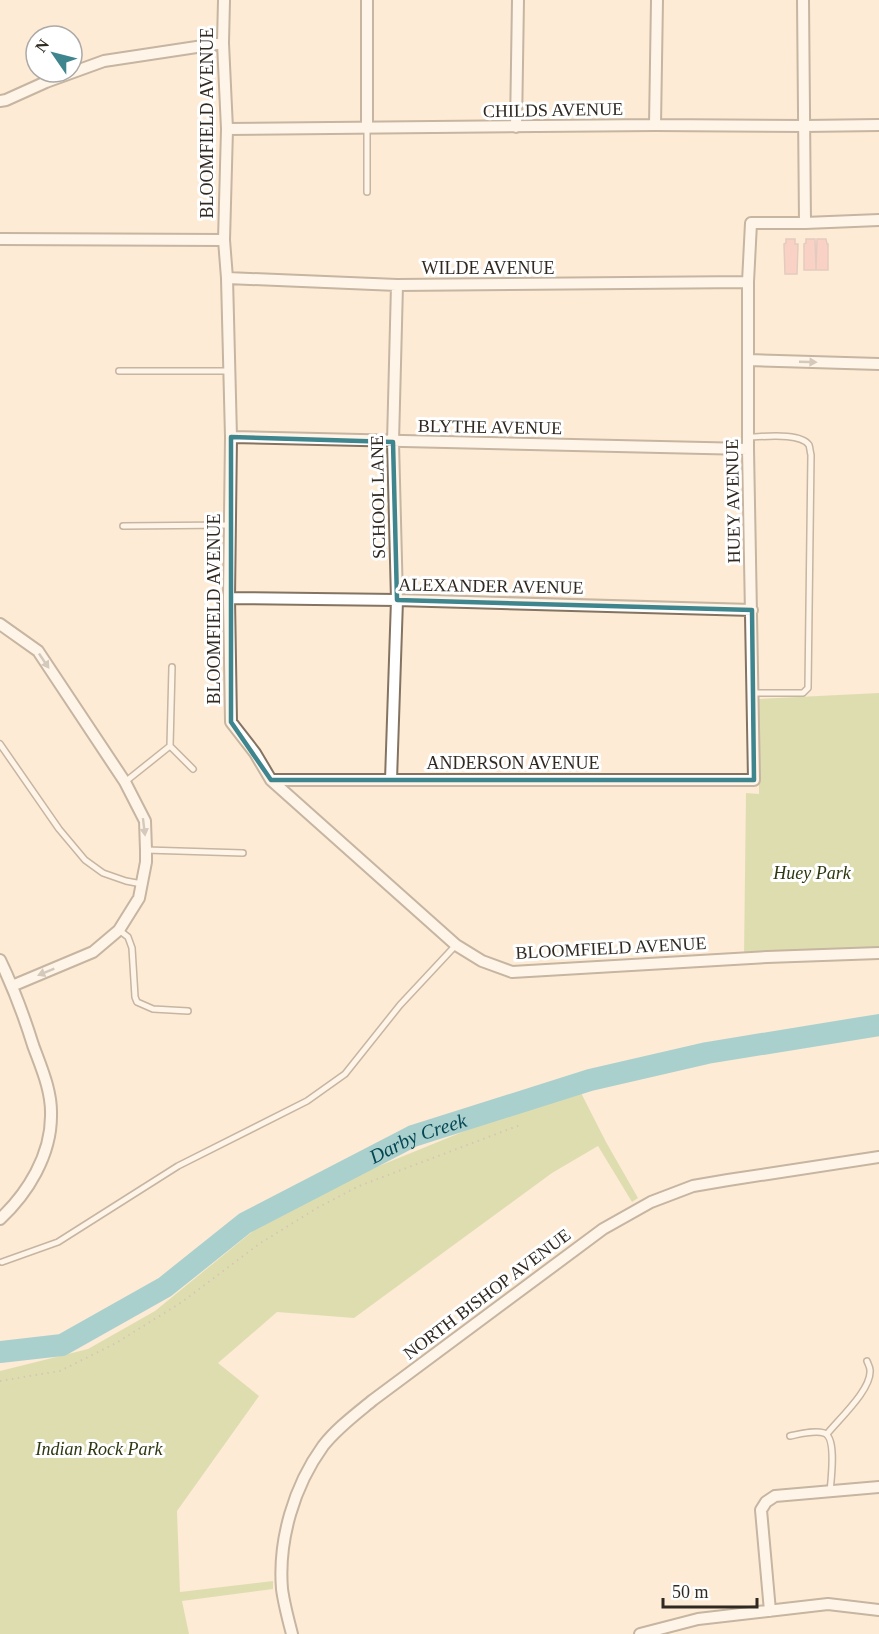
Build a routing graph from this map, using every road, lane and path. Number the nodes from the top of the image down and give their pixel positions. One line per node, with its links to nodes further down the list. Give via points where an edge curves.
1 (224, 0): 6 (street, BLOOMFIELD AVENUE)
2 (367, 0): 11 (street)
3 (518, 0): 12 (street)
4 (657, 0): 8 (street)
5 (803, 0): 10 (street)
6 (223, 43): 7 (street, via 104,61); 13 (street, BLOOMFIELD AVENUE)
7 (0, 101)
8 (655, 125): 10 (street, CHILDS AVENUE); 12 (street, CHILDS AVENUE)
9 (879, 125): 10 (street, CHILDS AVENUE)
10 (805, 126): 16 (street)
11 (367, 127): 12 (street, CHILDS AVENUE); 13 (street, CHILDS AVENUE); 14 (lane)
12 (516, 127)
13 (227, 129): 18 (street, BLOOMFIELD AVENUE)
14 (367, 192)
15 (879, 220): 16 (street)
16 (805, 223): 20 (street, HUEY AVENUE, via 751,223)
17 (0, 239): 18 (street)
18 (224, 240): 19 (street, BLOOMFIELD AVENUE)
19 (227, 278): 21 (street, WILDE AVENUE); 25 (street, BLOOMFIELD AVENUE)
20 (748, 282): 21 (street, WILDE AVENUE); 22 (street, HUEY AVENUE)
21 (397, 285): 28 (street, SCHOOL LANE)
22 (749, 360): 23 (street, one-way to 23); 27 (street, HUEY AVENUE)
23 (879, 364)
24 (119, 371): 25 (lane)
25 (230, 371): 26 (street, BLOOMFIELD AVENUE)
26 (231, 437): 28 (street, BLYTHE AVENUE); 31 (street, BLOOMFIELD AVENUE)
27 (748, 437): 29 (street, HUEY AVENUE); 37 (lane, via 794,437 809,445 811,455 808,688 803,693)
28 (393, 442): 29 (street, BLYTHE AVENUE); 33 (street, SCHOOL LANE)
29 (748, 449): 34 (street, HUEY AVENUE)
30 (123, 525): 31 (lane)
31 (230, 525): 32 (street, BLOOMFIELD AVENUE)
32 (230, 598): 33 (street, ALEXANDER AVENUE); 41 (street, BLOOMFIELD AVENUE, via 231,722)
33 (397, 600): 34 (street, ALEXANDER AVENUE); 42 (street, SCHOOL LANE)
34 (752, 610): 37 (street, HUEY AVENUE)
35 (0, 624): 44 (street, one-way to 44, via 38,651)
36 (172, 667): 39 (lane)
37 (753, 693): 43 (street, HUEY AVENUE)
38 (0, 744): 47 (lane, via 85,860 103,873)
39 (170, 746): 40 (lane); 44 (lane)
40 (192, 769)
41 (271, 780): 42 (street, ANDERSON AVENUE); 49 (street, BLOOMFIELD AVENUE)
42 (391, 780): 43 (street, ANDERSON AVENUE)
43 (754, 780)
44 (125, 782): 45 (street, one-way to 45, via 145,821)
45 (146, 850): 46 (lane); 47 (street)
46 (243, 852)
47 (142, 884): 48 (street, via 139,898)
48 (119, 930): 52 (street, one-way to 52, via 93,952); 53 (lane, via 128,937 132,948 137,1002 153,1009)
49 (456, 945): 50 (street, BLOOMFIELD AVENUE, via 482,961 512,972); 57 (lane, via 400,1005 345,1074 307,1101 178,1166 58,1242)
50 (879, 953)
51 (0, 960): 52 (street)
52 (12, 986): 56 (street, via 47,1085 51,1114 49,1142 34,1177)
53 (188, 1011)
54 (520, 1125): 59 (path, via 359,1185 260,1244 182,1302 116,1343 60,1371)
55 (879, 1157): 66 (street, NORTH BISHOP AVENUE, via 693,1186 651,1202 603,1229 341,1426 310,1466 290,1512 282,1588)
56 (0, 1220)
57 (1, 1261)
58 (867, 1361): 60 (lane, via 871,1371 866,1385)
59 (0, 1381)
60 (827, 1434): 61 (lane); 63 (lane, via 832,1443)
61 (790, 1436)
62 (879, 1487): 63 (street)
63 (830, 1492): 65 (street, via 775,1496 760,1510)
64 (879, 1610): 65 (street, via 828,1604)
65 (770, 1611): 67 (street, via 698,1619)
66 (292, 1634)
67 (640, 1634)

